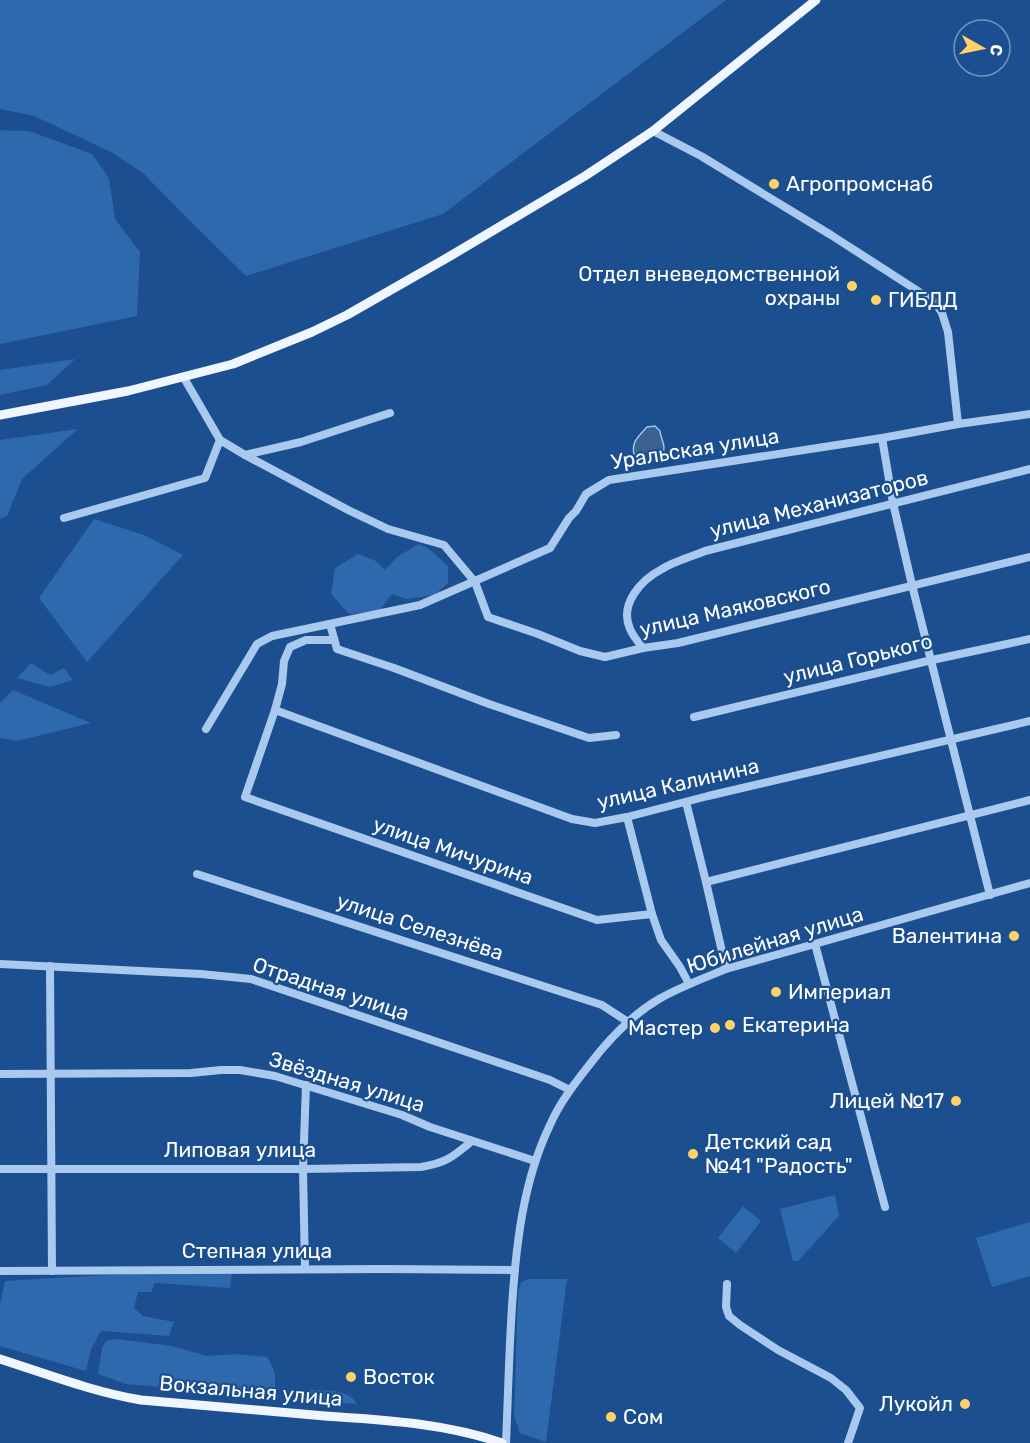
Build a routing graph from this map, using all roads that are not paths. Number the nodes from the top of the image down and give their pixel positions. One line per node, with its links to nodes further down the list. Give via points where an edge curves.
1 (816, 0): 2 (main road)
2 (653, 130): 3 (main road, via 585,176 347,315 266,352); 7 (street, via 831,235 935,302 948,332)
3 (184, 378): 6 (main road); 9 (street)
4 (390, 413): 10 (street, via 301,442)
5 (1030, 414): 7 (street, Уральская улица)
6 (0, 416)
7 (958, 424): 8 (street, Уральская улица)
8 (882, 438): 12 (street); 15 (street, Уральская улица, via 609,480 586,494 550,548)
9 (220, 440): 10 (street); 13 (street, via 206,478)
10 (245, 455): 15 (street, via 388,529 444,545)
11 (1030, 469): 12 (street, улица Механизаторов)
12 (893, 503): 16 (street); 20 (street, улица Механизаторов, via 705,551 662,569 640,584 630,600 630,628)
13 (64, 518)
14 (1030, 557): 16 (street, улица Маяковского)
15 (475, 582): 17 (street, Уральская улица, via 420,605); 20 (street, улица Маяковского, via 488,617 605,657)
16 (912, 585): 20 (street, улица Маяковского, via 678,643); 21 (street)
17 (330, 624): 19 (street); 25 (street, Уральская улица, via 272,636 257,644)
18 (1030, 639): 21 (street, улица Горького)
19 (334, 640): 22 (street, via 306,640 290,647); 26 (street, via 337,649 540,722 589,738)
20 (643, 648)
21 (932, 660): 23 (street, улица Горького); 27 (street)
22 (275, 710): 31 (street, улица Калинина, via 572,819 594,823); 36 (street, улица Мичурина, via 245,796 597,920)
23 (694, 717)
24 (1030, 721): 27 (street, улица Калинина)
25 (206, 729)
26 (616, 735)
27 (952, 738): 29 (street, улица Калинина); 30 (street)
28 (1030, 800): 30 (street)
29 (686, 802): 31 (street, улица Калинина); 33 (street)
30 (970, 815): 33 (street); 35 (street)
31 (627, 817): 36 (street)
32 (197, 874): 42 (street, улица Селезнёва, via 602,1005)
33 (706, 882): 40 (street)
34 (1030, 884): 35 (street, Юбилейная улица)
35 (990, 895): 37 (street, Юбилейная улица)
36 (652, 914): 41 (street, via 661,940)
37 (815, 944): 40 (street, Юбилейная улица); 52 (street)
38 (0, 964): 39 (street, Отрадная улица)
39 (50, 966): 43 (street); 46 (street, Отрадная улица, via 251,979)
40 (726, 969): 41 (street, Юбилейная улица)
41 (689, 984): 42 (street, Юбилейная улица, via 659,999)
42 (628, 1022): 46 (street, Юбилейная улица)
43 (50, 1073): 44 (street, Звёздная улица); 45 (street, Звёздная улица, via 240,1070); 50 (street)
44 (0, 1074)
45 (306, 1085): 47 (street, Звёздная улица); 51 (street)
46 (570, 1090): 48 (street, Юбилейная улица)
47 (472, 1141): 48 (street, Звёздная улица); 51 (street, Липовая улица, via 439,1164 421,1167)
48 (535, 1161): 54 (street, Юбилейная улица, via 525,1195)
49 (0, 1168): 50 (street, Липовая улица)
50 (51, 1169): 51 (street, Липовая улица); 56 (street)
51 (303, 1169): 53 (street)
52 (885, 1207)
53 (305, 1269): 54 (street, Степная улица); 56 (street, Степная улица)
54 (515, 1270): 59 (street, Юбилейная улица)
55 (0, 1271): 56 (street, Степная улица)
56 (52, 1271)
57 (727, 1284): 60 (street, via 729,1316 778,1350 831,1378 852,1396 860,1408)
58 (0, 1359): 59 (main road, Вокзальная улица, via 117,1396 402,1422)
59 (504, 1443)
60 (848, 1443)

